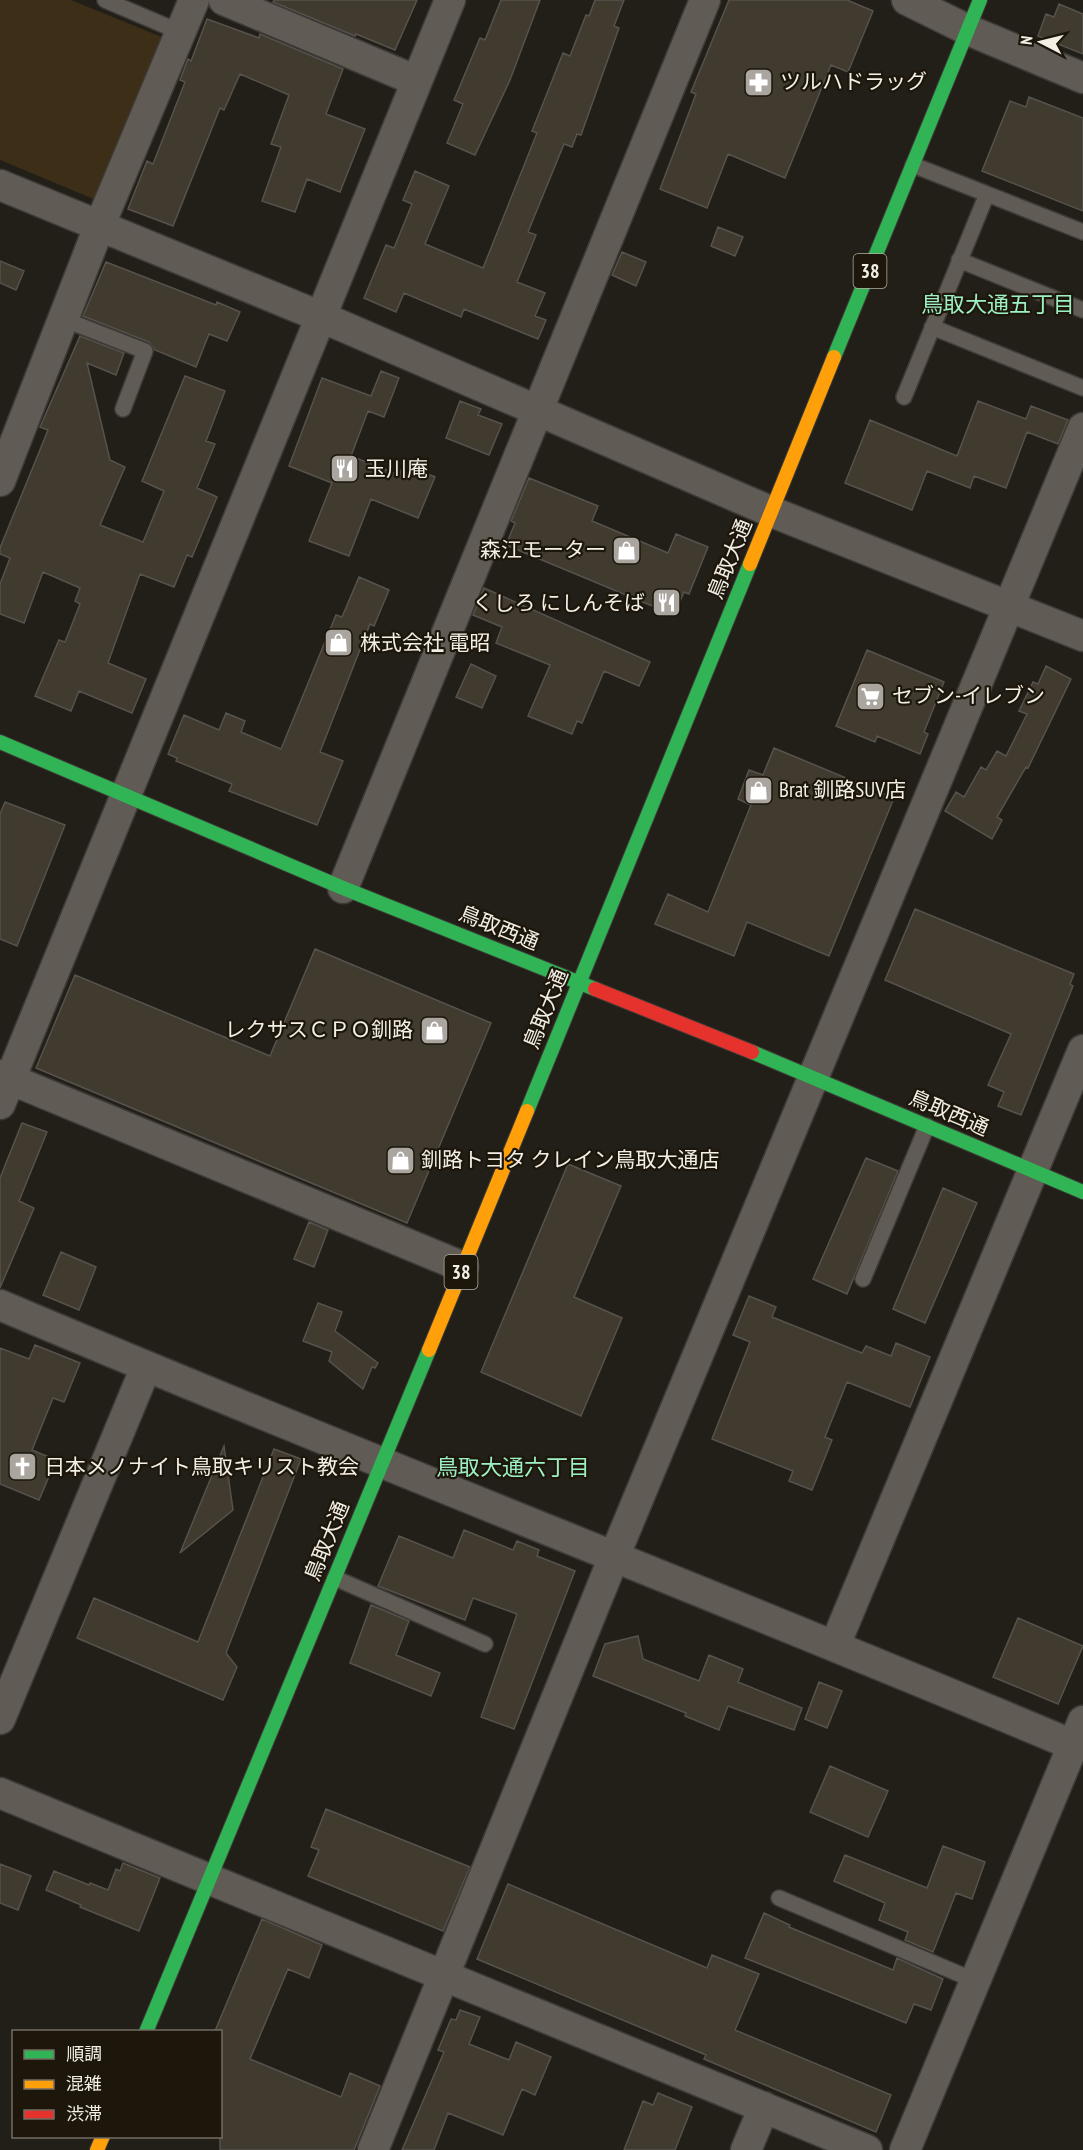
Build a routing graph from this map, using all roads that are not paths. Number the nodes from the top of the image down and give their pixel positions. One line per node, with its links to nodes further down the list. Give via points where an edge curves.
1 (105, 0): 9 (lane)
2 (194, 0): 9 (street)
3 (224, 0): 11 (street)
4 (450, 0): 11 (street)
5 (705, 0): 25 (street)
6 (907, 0): 8 (street)
7 (980, 0): 8 (main road, 鳥取大通 / 38)
8 (968, 30): 10 (street); 12 (main road, 鳥取大通 / 38)
9 (180, 32): 15 (street)
10 (1083, 78)
11 (417, 81): 19 (street)
12 (913, 165): 14 (lane); 28 (main road, 鳥取大通 / 38)
13 (0, 185): 15 (street)
14 (987, 194): 16 (lane); 17 (lane)
15 (99, 227): 19 (street); 20 (street)
16 (1083, 232)
17 (959, 260): 18 (lane); 21 (lane)
18 (1083, 310)
19 (319, 316): 25 (street); 32 (street)
20 (63, 319): 24 (lane, via 145,351); 27 (street)
21 (932, 327): 22 (lane); 23 (lane)
22 (1083, 388)
23 (904, 397)
24 (123, 409)
25 (539, 411): 28 (street); 33 (street)
26 (1083, 428): 29 (street)
27 (0, 481)
28 (772, 512): 29 (street); 34 (main road, 鳥取大通 / 38)
29 (1010, 606): 30 (street); 36 (street)
30 (1083, 636)
31 (0, 742): 32 (main road, 鳥取西通)
32 (127, 795): 33 (main road, 鳥取西通); 37 (street)
33 (343, 888): 34 (main road, 鳥取西通)
34 (579, 983): 36 (main road, 鳥取西通); 41 (main road, 鳥取大通 / 38)
35 (1083, 1050): 39 (street)
36 (814, 1077): 38 (main road, 鳥取西通); 46 (street)
37 (4, 1086): 41 (street)
38 (927, 1126): 39 (main road, 鳥取西通); 42 (lane)
39 (1033, 1172): 40 (main road, 鳥取西通); 49 (street)
40 (1083, 1192)
41 (463, 1267): 45 (main road, 鳥取大通 / 38)
42 (863, 1279)
43 (0, 1305): 44 (street)
44 (146, 1367): 45 (street); 50 (street)
45 (382, 1464): 46 (street); 47 (main road, 鳥取大通 / 38)
46 (614, 1557): 49 (street); 55 (street)
47 (335, 1578): 48 (lane); 53 (main road, 鳥取大通 / 38)
48 (485, 1644)
49 (835, 1645): 51 (street)
50 (0, 1719)
51 (1078, 1733): 56 (street)
52 (0, 1793): 53 (street)
53 (209, 1878): 55 (street); 57 (main road, 鳥取大通 / 38)
54 (779, 1898): 56 (lane)
55 (445, 1975): 58 (street); 59 (street)
56 (976, 1981): 62 (street)
57 (146, 2030)
58 (764, 2107): 60 (street); 61 (street)
59 (373, 2150)
60 (746, 2150)
61 (867, 2150)
62 (905, 2150)

